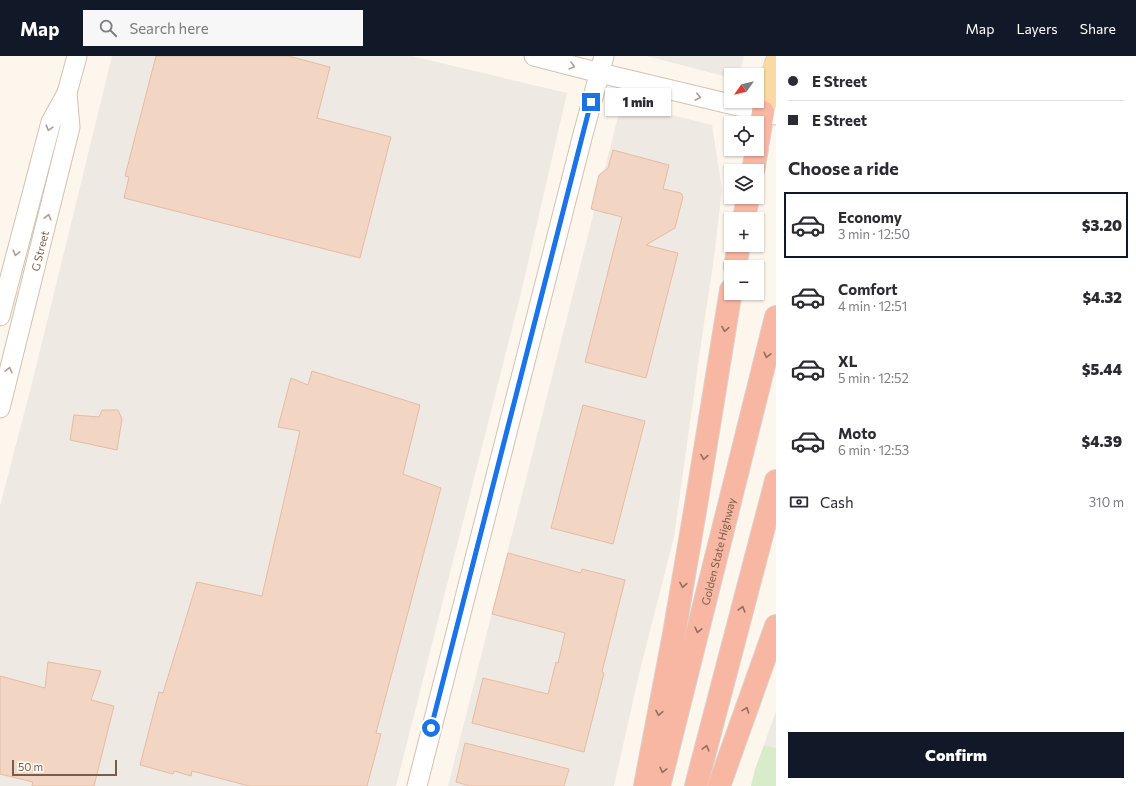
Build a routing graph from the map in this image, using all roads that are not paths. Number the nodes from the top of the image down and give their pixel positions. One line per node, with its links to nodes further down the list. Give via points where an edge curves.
1 (77, 56): 5 (street, G Street)
2 (534, 56): 4 (street, one-way to 4)
3 (776, 64): 6 (main road)
4 (602, 65): 6 (street, one-way to 6); 14 (street)
5 (68, 93): 9 (street, G Street, one-way to 9, via 51,122); 11 (street, G Street, one-way to 5, via 70,127)
6 (770, 113): 7 (highway)
7 (764, 129)
8 (729, 300): 15 (highway, one-way to 15, via 676,626)
9 (0, 316)
10 (776, 317): 16 (highway, Golden State Highway, one-way to 16)
11 (0, 408)
12 (776, 481): 17 (highway, one-way to 12)
13 (776, 626): 18 (highway, one-way to 13)
14 (417, 786)
15 (645, 786)
16 (660, 786)
17 (696, 786)
18 (719, 786)

